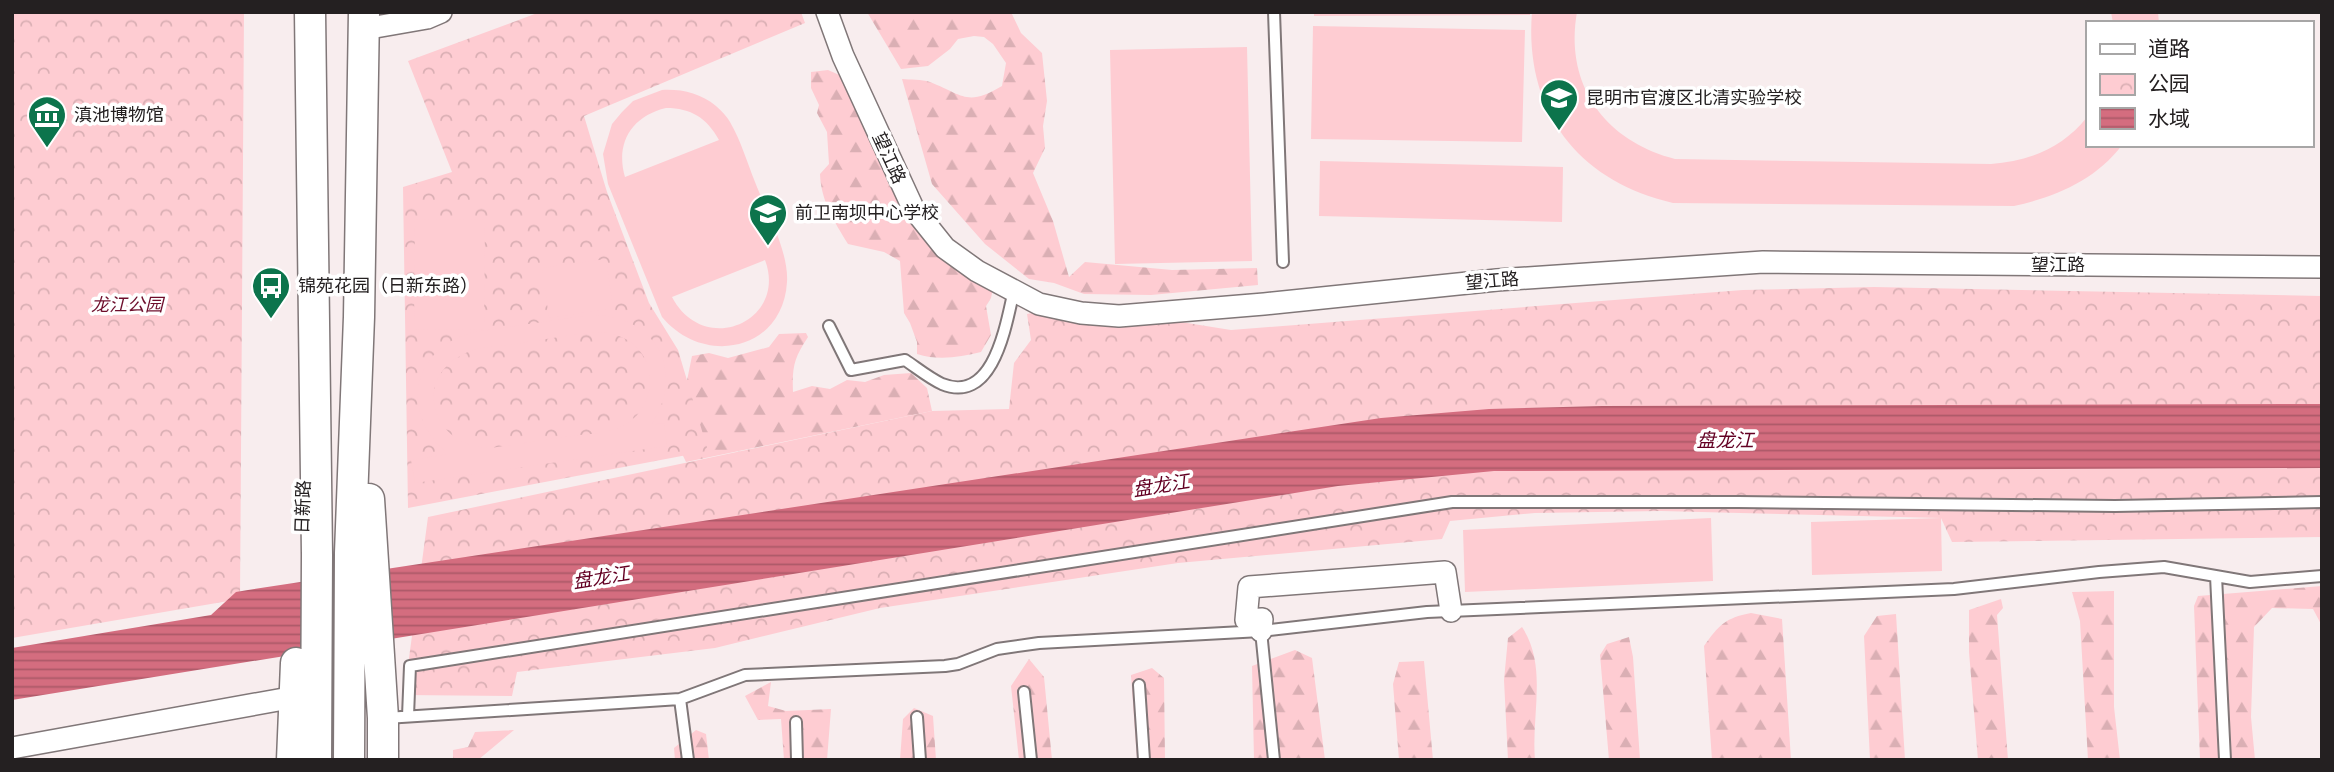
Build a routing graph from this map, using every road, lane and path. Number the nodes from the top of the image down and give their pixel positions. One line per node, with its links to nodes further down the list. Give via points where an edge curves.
1 (310, 12): 18 (main road, 日新路, via 313,254)
2 (441, 12): 5 (street, via 427,18)
3 (827, 12): 8 (street, 望江路, via 913,208 945,248 976,271)
4 (1274, 12): 6 (lane)
5 (364, 21): 11 (main road)
6 (1283, 262)
7 (2322, 267): 8 (street, 望江路, via 1763,262 1497,279 1119,316 1040,304)
8 (1014, 290): 9 (lane, via 996,356 985,376 966,387 943,384 905,360 851,370)
9 (829, 326)
10 (2322, 502): 20 (lane, via 2115,506 1452,502 410,666)
11 (361, 554): 20 (main road, via 380,686); 24 (main road, via 349,690)
12 (2216, 576): 13 (lane, via 2250,582); 14 (lane, via 2164,567 1954,589); 33 (lane)
13 (2322, 576)
14 (1451, 611): 15 (lane); 15 (street, via 1445,572 1249,587 1246,620 1262,619)
15 (1261, 631): 19 (lane, via 1038,643 997,649 944,666 745,675); 32 (lane)
16 (1139, 685): 31 (lane)
17 (1024, 692): 30 (lane)
18 (305, 696): 23 (street); 25 (main road, 日新路)
19 (680, 699): 20 (lane); 27 (lane)
20 (396, 717): 26 (main road)
21 (917, 717): 29 (lane)
22 (796, 722): 28 (lane)
23 (12, 748)
24 (349, 754)
25 (308, 755)
26 (383, 760)
27 (688, 760)
28 (797, 760)
29 (920, 760)
30 (1031, 760)
31 (1144, 760)
32 (1273, 760)
33 (2225, 760)

